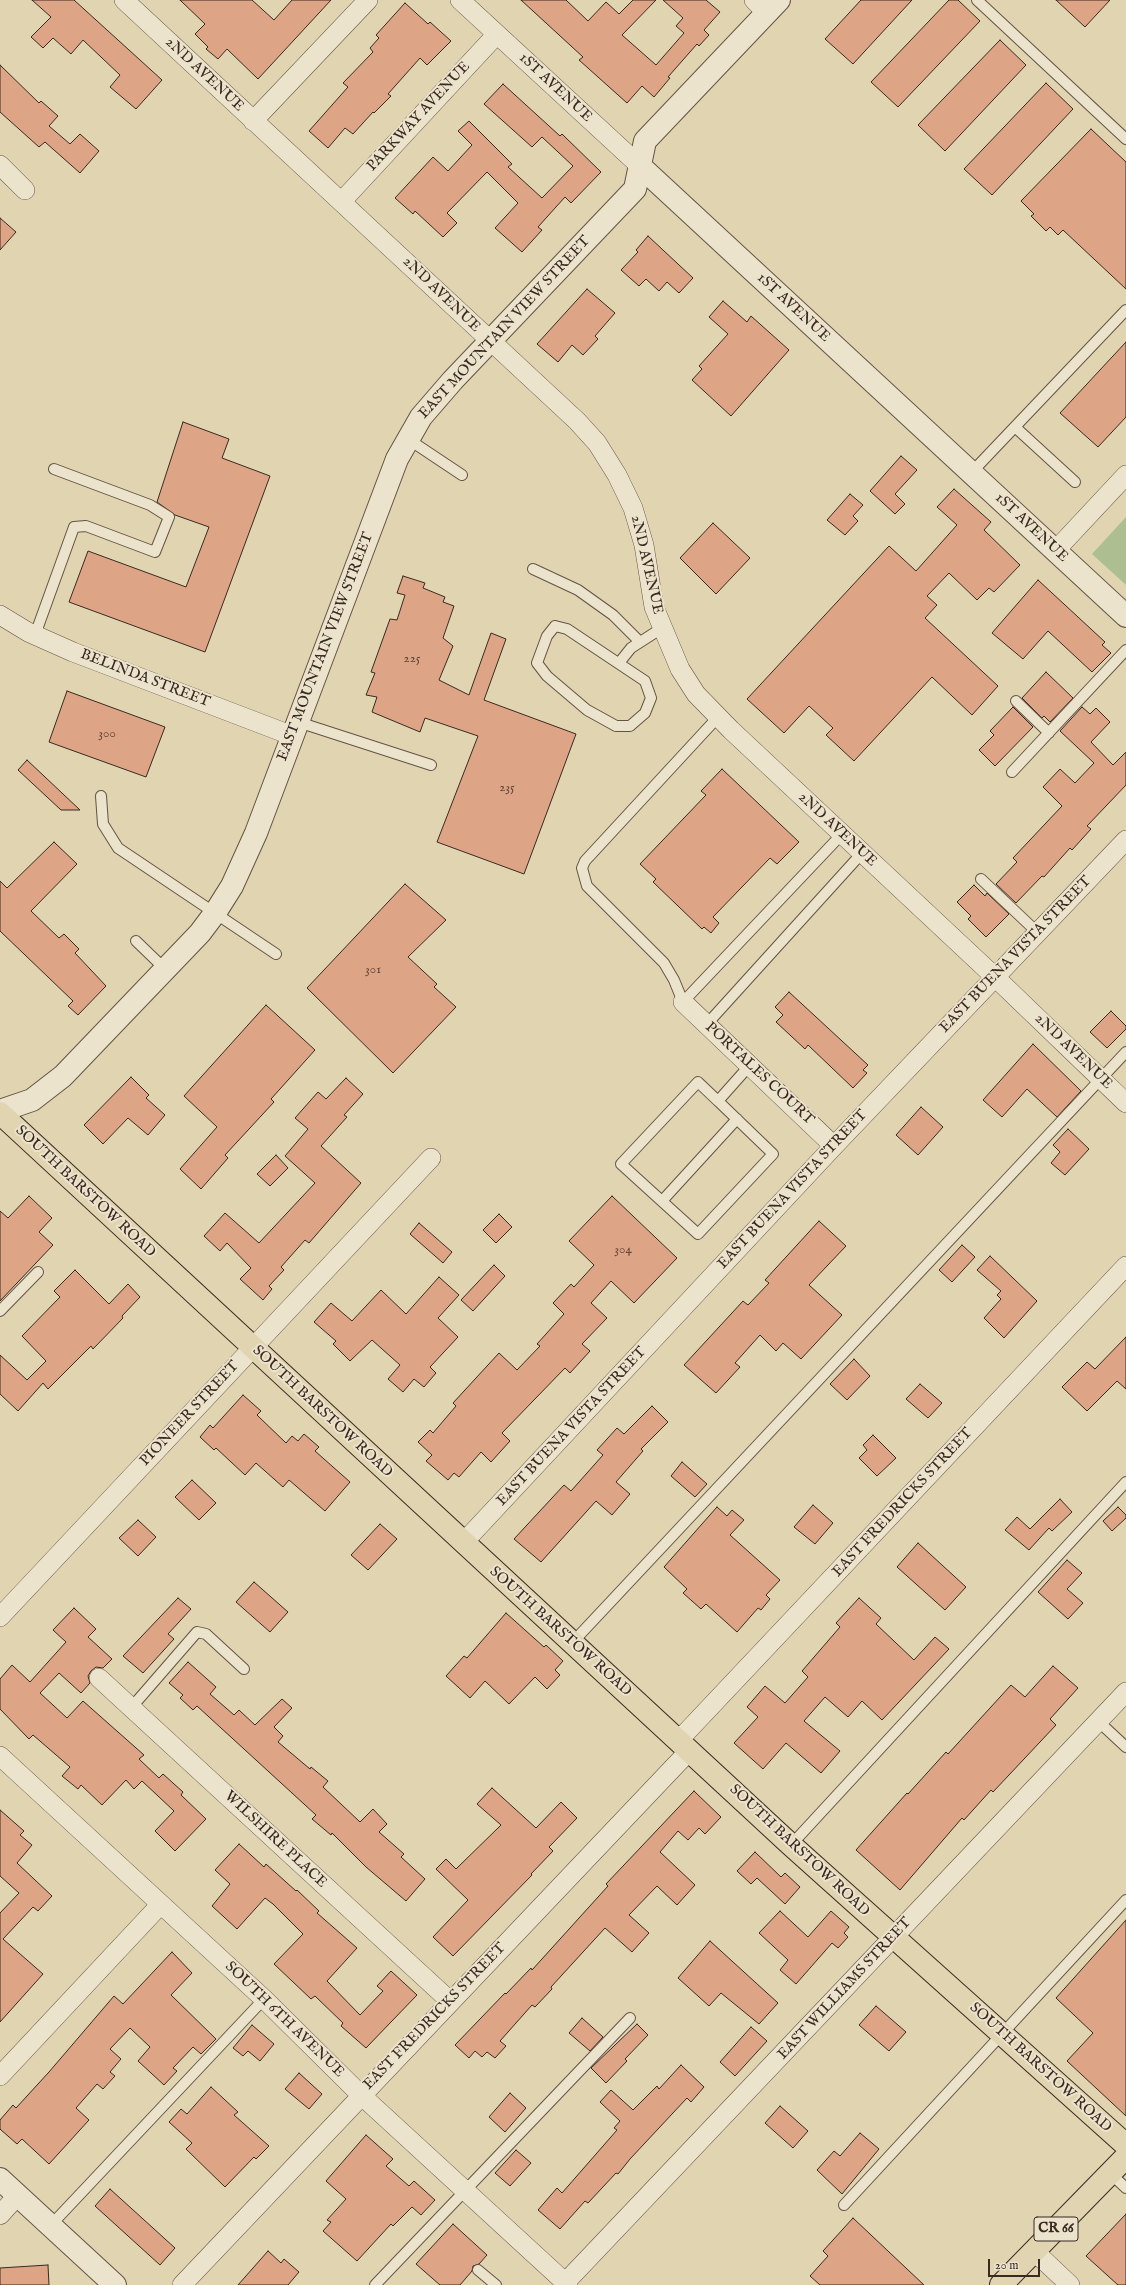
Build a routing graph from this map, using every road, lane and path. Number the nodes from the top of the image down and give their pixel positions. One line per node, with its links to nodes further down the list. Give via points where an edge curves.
1 (124, 0): 7 (street, 2ND AVENUE)
2 (368, 0): 7 (street)
3 (460, 0): 6 (street, 1ST AVENUE)
4 (977, 0): 8 (lane)
5 (767, 4): 10 (street, EAST MOUNTAIN VIEW STREET, via 645,141)
6 (497, 34): 10 (street, 1ST AVENUE); 12 (street, PARKWAY AVENUE)
7 (253, 120): 12 (street, 2ND AVENUE)
8 (1126, 139)
9 (0, 165): 11 (street)
10 (640, 166): 14 (street, EAST MOUNTAIN VIEW STREET, via 635,189); 18 (street, 1ST AVENUE)
11 (25, 190)
12 (342, 201): 14 (street, 2ND AVENUE)
13 (1126, 310): 15 (lane)
14 (490, 342): 16 (street, EAST MOUNTAIN VIEW STREET, via 421,417); 26 (street, 2ND AVENUE, via 577,421 597,443 617,475 633,508 644,545 654,607)
15 (1015, 427): 18 (lane); 21 (lane)
16 (408, 439): 19 (lane); 33 (street, EAST MOUNTAIN VIEW STREET, via 397,459)
17 (54, 469): 27 (lane, via 150,505 169,517 155,552 86,526 74,527)
18 (971, 473): 22 (street, 1ST AVENUE)
19 (462, 475)
20 (1126, 475): 22 (street)
21 (1075, 482)
22 (1055, 551): 25 (street, 1ST AVENUE)
23 (533, 569): 28 (lane, via 578,590 613,616)
24 (0, 615): 27 (street, BELINDA STREET)
25 (1126, 616)
26 (662, 628): 28 (lane); 32 (street, 2ND AVENUE, via 687,681)
27 (35, 635): 33 (street, BELINDA STREET)
28 (640, 642): 30 (lane)
29 (1126, 650): 34 (lane)
30 (619, 662): 30 (lane, via 567,629 555,626 547,636 538,663 547,676 587,710 616,726 630,726 644,713 651,698 645,681)
31 (1016, 701): 34 (lane)
32 (718, 718): 38 (street, 2ND AVENUE); 48 (lane, via 585,861 582,868 586,886 664,963)
33 (295, 729): 35 (lane); 42 (street, EAST MOUNTAIN VIEW STREET, via 256,833 232,886)
34 (1049, 733): 36 (lane)
35 (431, 765)
36 (1012, 772)
37 (101, 796): 42 (lane, via 103,824 118,848)
38 (842, 834): 40 (street, 2ND AVENUE); 48 (lane)
39 (1126, 840): 43 (street, EAST BUENA VISTA STREET)
40 (862, 853): 47 (street, 2ND AVENUE); 49 (lane)
41 (981, 879): 43 (lane)
42 (215, 913): 45 (lane); 46 (street, EAST MOUNTAIN VIEW STREET, via 200,934)
43 (1038, 933): 47 (street, EAST BUENA VISTA STREET)
44 (136, 941): 46 (lane)
45 (276, 954)
46 (165, 969): 55 (street, EAST MOUNTAIN VIEW STREET, via 63,1076 32,1100)
47 (996, 978): 52 (street, 2ND AVENUE); 57 (street, EAST BUENA VISTA STREET)
48 (683, 1002): 49 (street, PORTALES COURT)
49 (706, 1024): 51 (street, PORTALES COURT)
50 (1126, 1052): 52 (lane)
51 (750, 1065): 53 (lane); 57 (street, PORTALES COURT)
52 (1101, 1079): 54 (street, 2ND AVENUE); 67 (lane)
53 (718, 1101): 56 (lane); 59 (lane, via 698,1082 621,1164)
54 (1126, 1104)
55 (0, 1112): 63 (main road, SOUTH BARSTOW ROAD)
56 (737, 1119): 59 (lane); 59 (lane, via 773,1154 698,1234)
57 (834, 1146): 65 (street, EAST BUENA VISTA STREET)
58 (431, 1158): 63 (street, PIONEER STREET)
59 (662, 1201)
60 (1126, 1266): 73 (street, EAST FREDRICKS STREET)
61 (38, 1272): 62 (lane)
62 (0, 1311)
63 (252, 1347): 65 (main road, SOUTH BARSTOW ROAD); 66 (street, PIONEER STREET)
64 (1126, 1482): 76 (lane)
65 (463, 1543): 67 (main road, SOUTH BARSTOW ROAD)
66 (0, 1617)
67 (572, 1643): 73 (main road, SOUTH BARSTOW ROAD)
68 (244, 1669): 71 (lane, via 206,1634 197,1632)
69 (99, 1678): 71 (street, WILSHIRE PLACE)
70 (1126, 1692): 72 (street, EAST WILLIAMS STREET)
71 (131, 1708): 81 (street, WILSHIRE PLACE)
72 (1098, 1722): 74 (lane); 79 (street, EAST WILLIAMS STREET)
73 (684, 1745): 76 (main road, SOUTH BARSTOW ROAD); 81 (street, EAST FREDRICKS STREET)
74 (1126, 1747)
75 (0, 1756): 78 (street, SOUTH 6TH AVENUE)
76 (791, 1845): 79 (main road, SOUTH BARSTOW ROAD)
77 (1126, 1900): 83 (lane)
78 (161, 1904): 80 (street, SOUTH 6TH AVENUE); 84 (street)
79 (893, 1938): 83 (main road, SOUTH BARSTOW ROAD); 98 (street, EAST WILLIAMS STREET)
80 (264, 1999): 85 (street, SOUTH 6TH AVENUE); 95 (lane)
81 (450, 2001): 85 (street, EAST FREDRICKS STREET)
82 (630, 2018): 91 (lane)
83 (1001, 2034): 86 (main road, SOUTH BARSTOW ROAD); 93 (lane)
84 (0, 2076)
85 (361, 2094): 91 (street, SOUTH 6TH AVENUE); 100 (street, EAST FREDRICKS STREET)
86 (1126, 2145)
87 (1126, 2157): 88 (main road, CR 66)
88 (1110, 2173): 90 (lane); 96 (main road, CR 66)
89 (0, 2179): 92 (street)
90 (1126, 2188)
91 (464, 2190): 98 (street, SOUTH 6TH AVENUE); 101 (lane)
92 (18, 2195): 94 (street); 95 (street)
93 (844, 2205)
94 (0, 2215)
95 (51, 2225): 99 (street)
96 (1034, 2251): 103 (main road, CR 66); 104 (street)
97 (478, 2270): 102 (lane)
98 (565, 2284)
99 (115, 2285)
100 (182, 2285)
101 (375, 2285)
102 (496, 2285)
103 (1001, 2285)
104 (1070, 2285)

